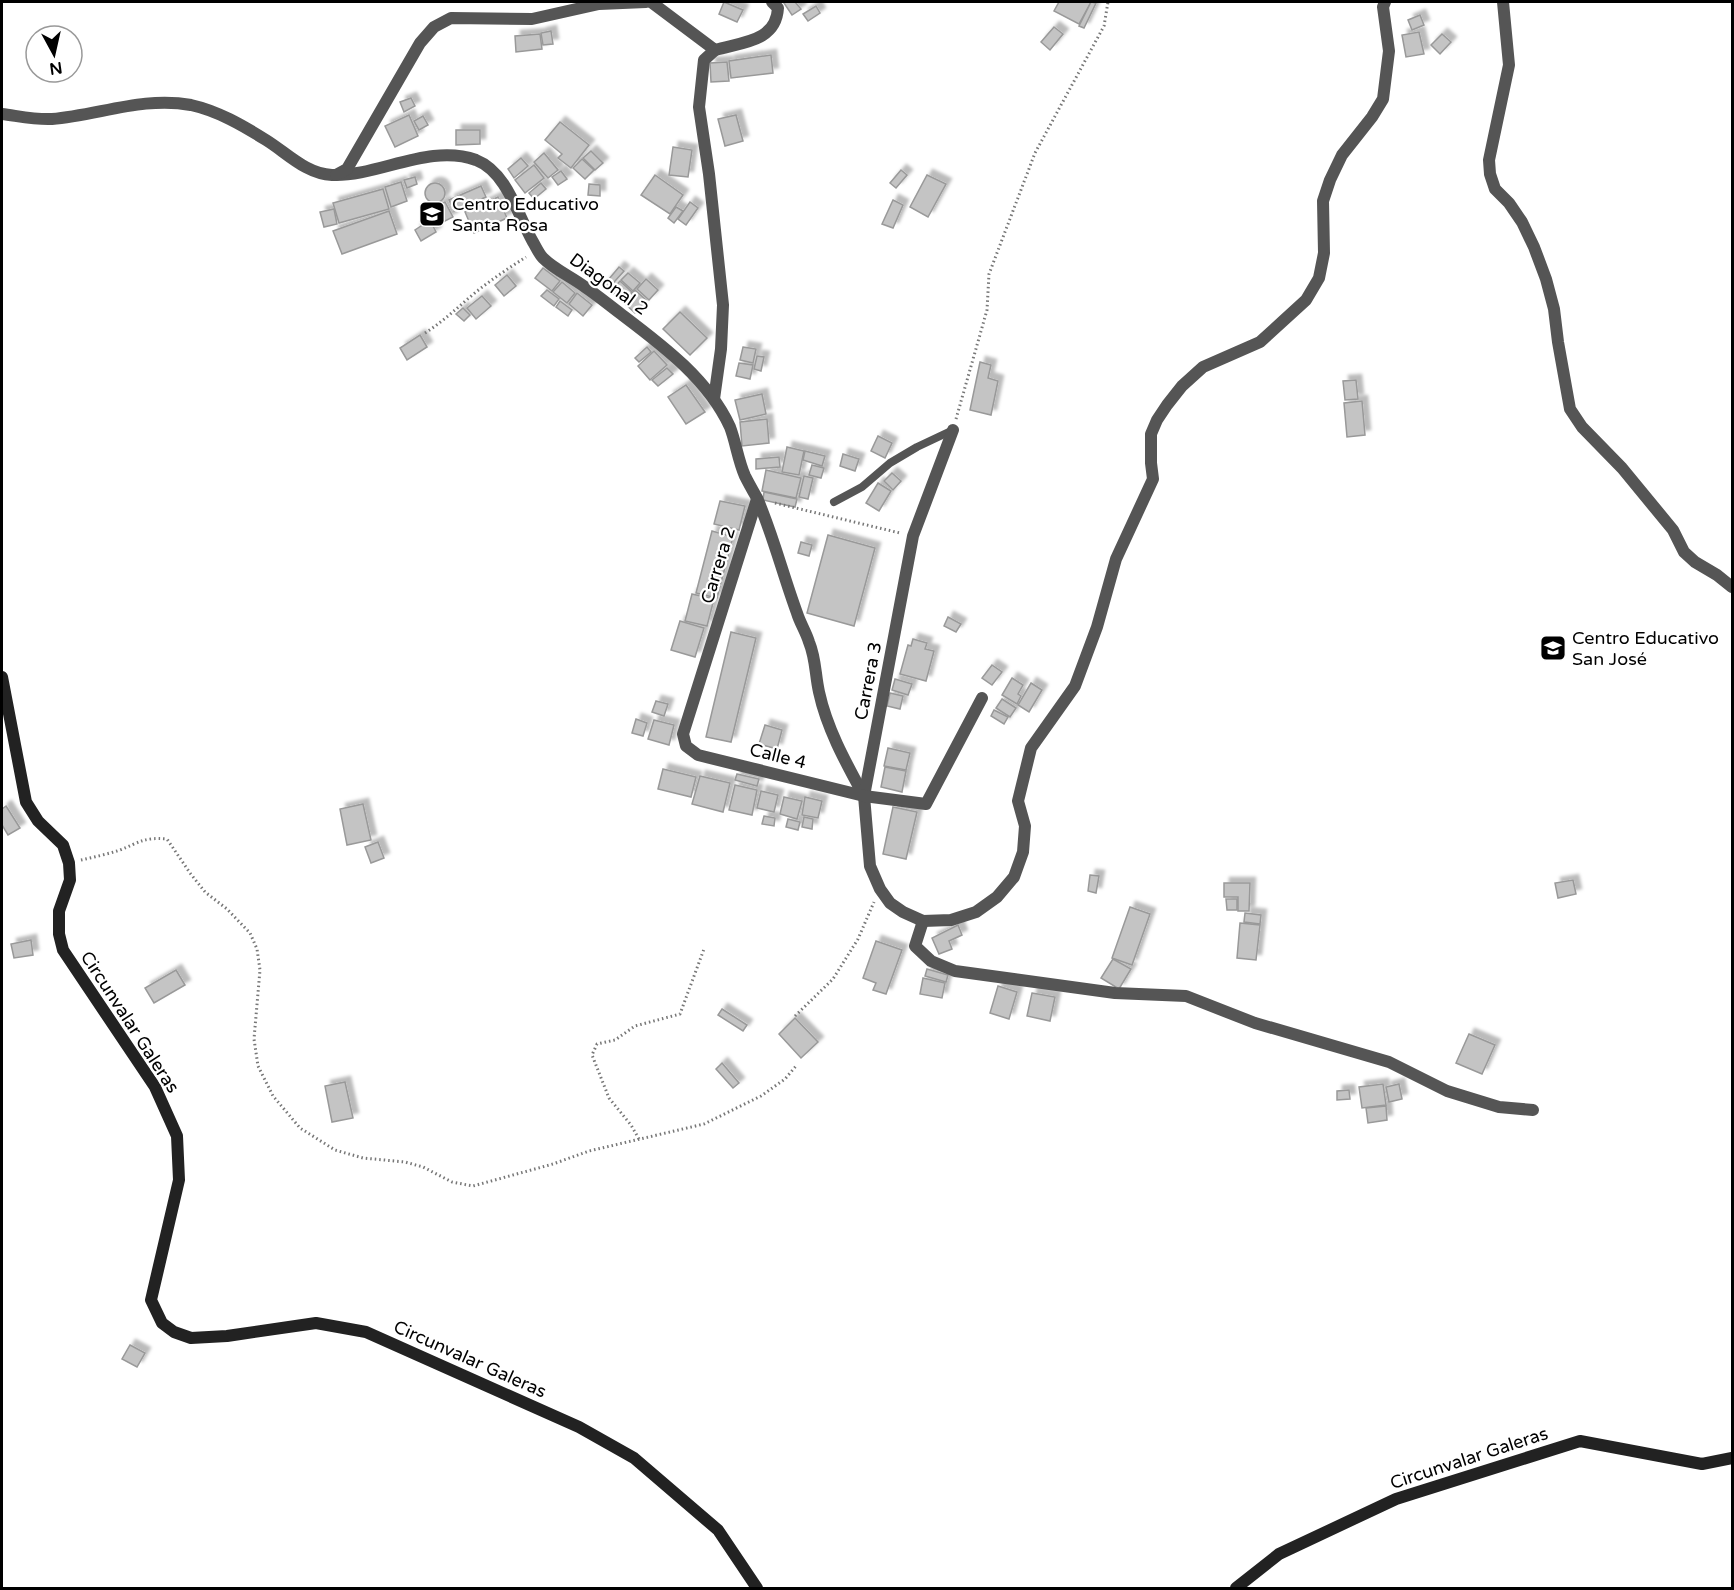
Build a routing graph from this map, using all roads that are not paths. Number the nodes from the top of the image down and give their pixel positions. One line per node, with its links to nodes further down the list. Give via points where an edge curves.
1 (649, 2): 5 (street); 7 (street, via 599,4 532,19 451,18 434,27 420,42 347,169)
2 (772, 2): 5 (street, via 778,8 772,29 762,37)
3 (1385, 2): 17 (street, via 1389,51 1383,99 1342,156 1330,180 1323,201 1324,253 1319,278 1306,300 1260,342 1203,366 1182,386 1157,420 1150,434 1153,479 1116,559 1075,686 1031,748 1018,801 1025,826 1023,852 1014,877 997,897 976,912 951,920)
4 (1503, 2): 12 (street, via 1509,64 1489,160 1490,174 1495,189 1522,222 1546,279 1570,409 1582,428 1622,468 1673,530 1684,552)
5 (715, 50): 8 (street, via 704,60 699,107 723,305)
6 (2, 114): 7 (street, Diagonal 2, via 50,119 144,103 188,105 239,124 305,167)
7 (335, 175): 8 (street, Diagonal 2, via 367,172 429,157 478,161 495,174 513,199 542,257 659,343)
8 (714, 399): 10 (street, via 730,428)
9 (953, 430): 11 (lane, via 890,463 862,487); 16 (street, Carrera 3, via 913,536)
10 (757, 499): 15 (street, Carrera 2, via 683,734); 16 (street, via 809,641 828,721)
11 (834, 502)
12 (1732, 587)
13 (2, 677): 20 (main road, Circunvalar Galeras, via 26,801 38,821 63,845 69,863 70,879 59,911 63,950 155,1087 177,1136 179,1180 151,1300 162,1323 191,1338 316,1323 366,1332 558,1417 634,1458 668,1487 718,1530)
14 (982, 698): 16 (street, Calle 4, via 926,804)
15 (686, 746): 16 (street, Calle 4, via 698,754)
16 (864, 796): 17 (street, Carrera 3, via 870,866 880,889 890,903)
17 (923, 921): 18 (street, via 915,946 931,961 955,971 1115,993 1186,996 1256,1023 1389,1062 1447,1091 1499,1107)
18 (1533, 1110)
19 (1732, 1458): 21 (main road, Circunvalar Galeras, via 1702,1464 1580,1441 1396,1499 1279,1554)
20 (757, 1588)
21 (1236, 1588)

